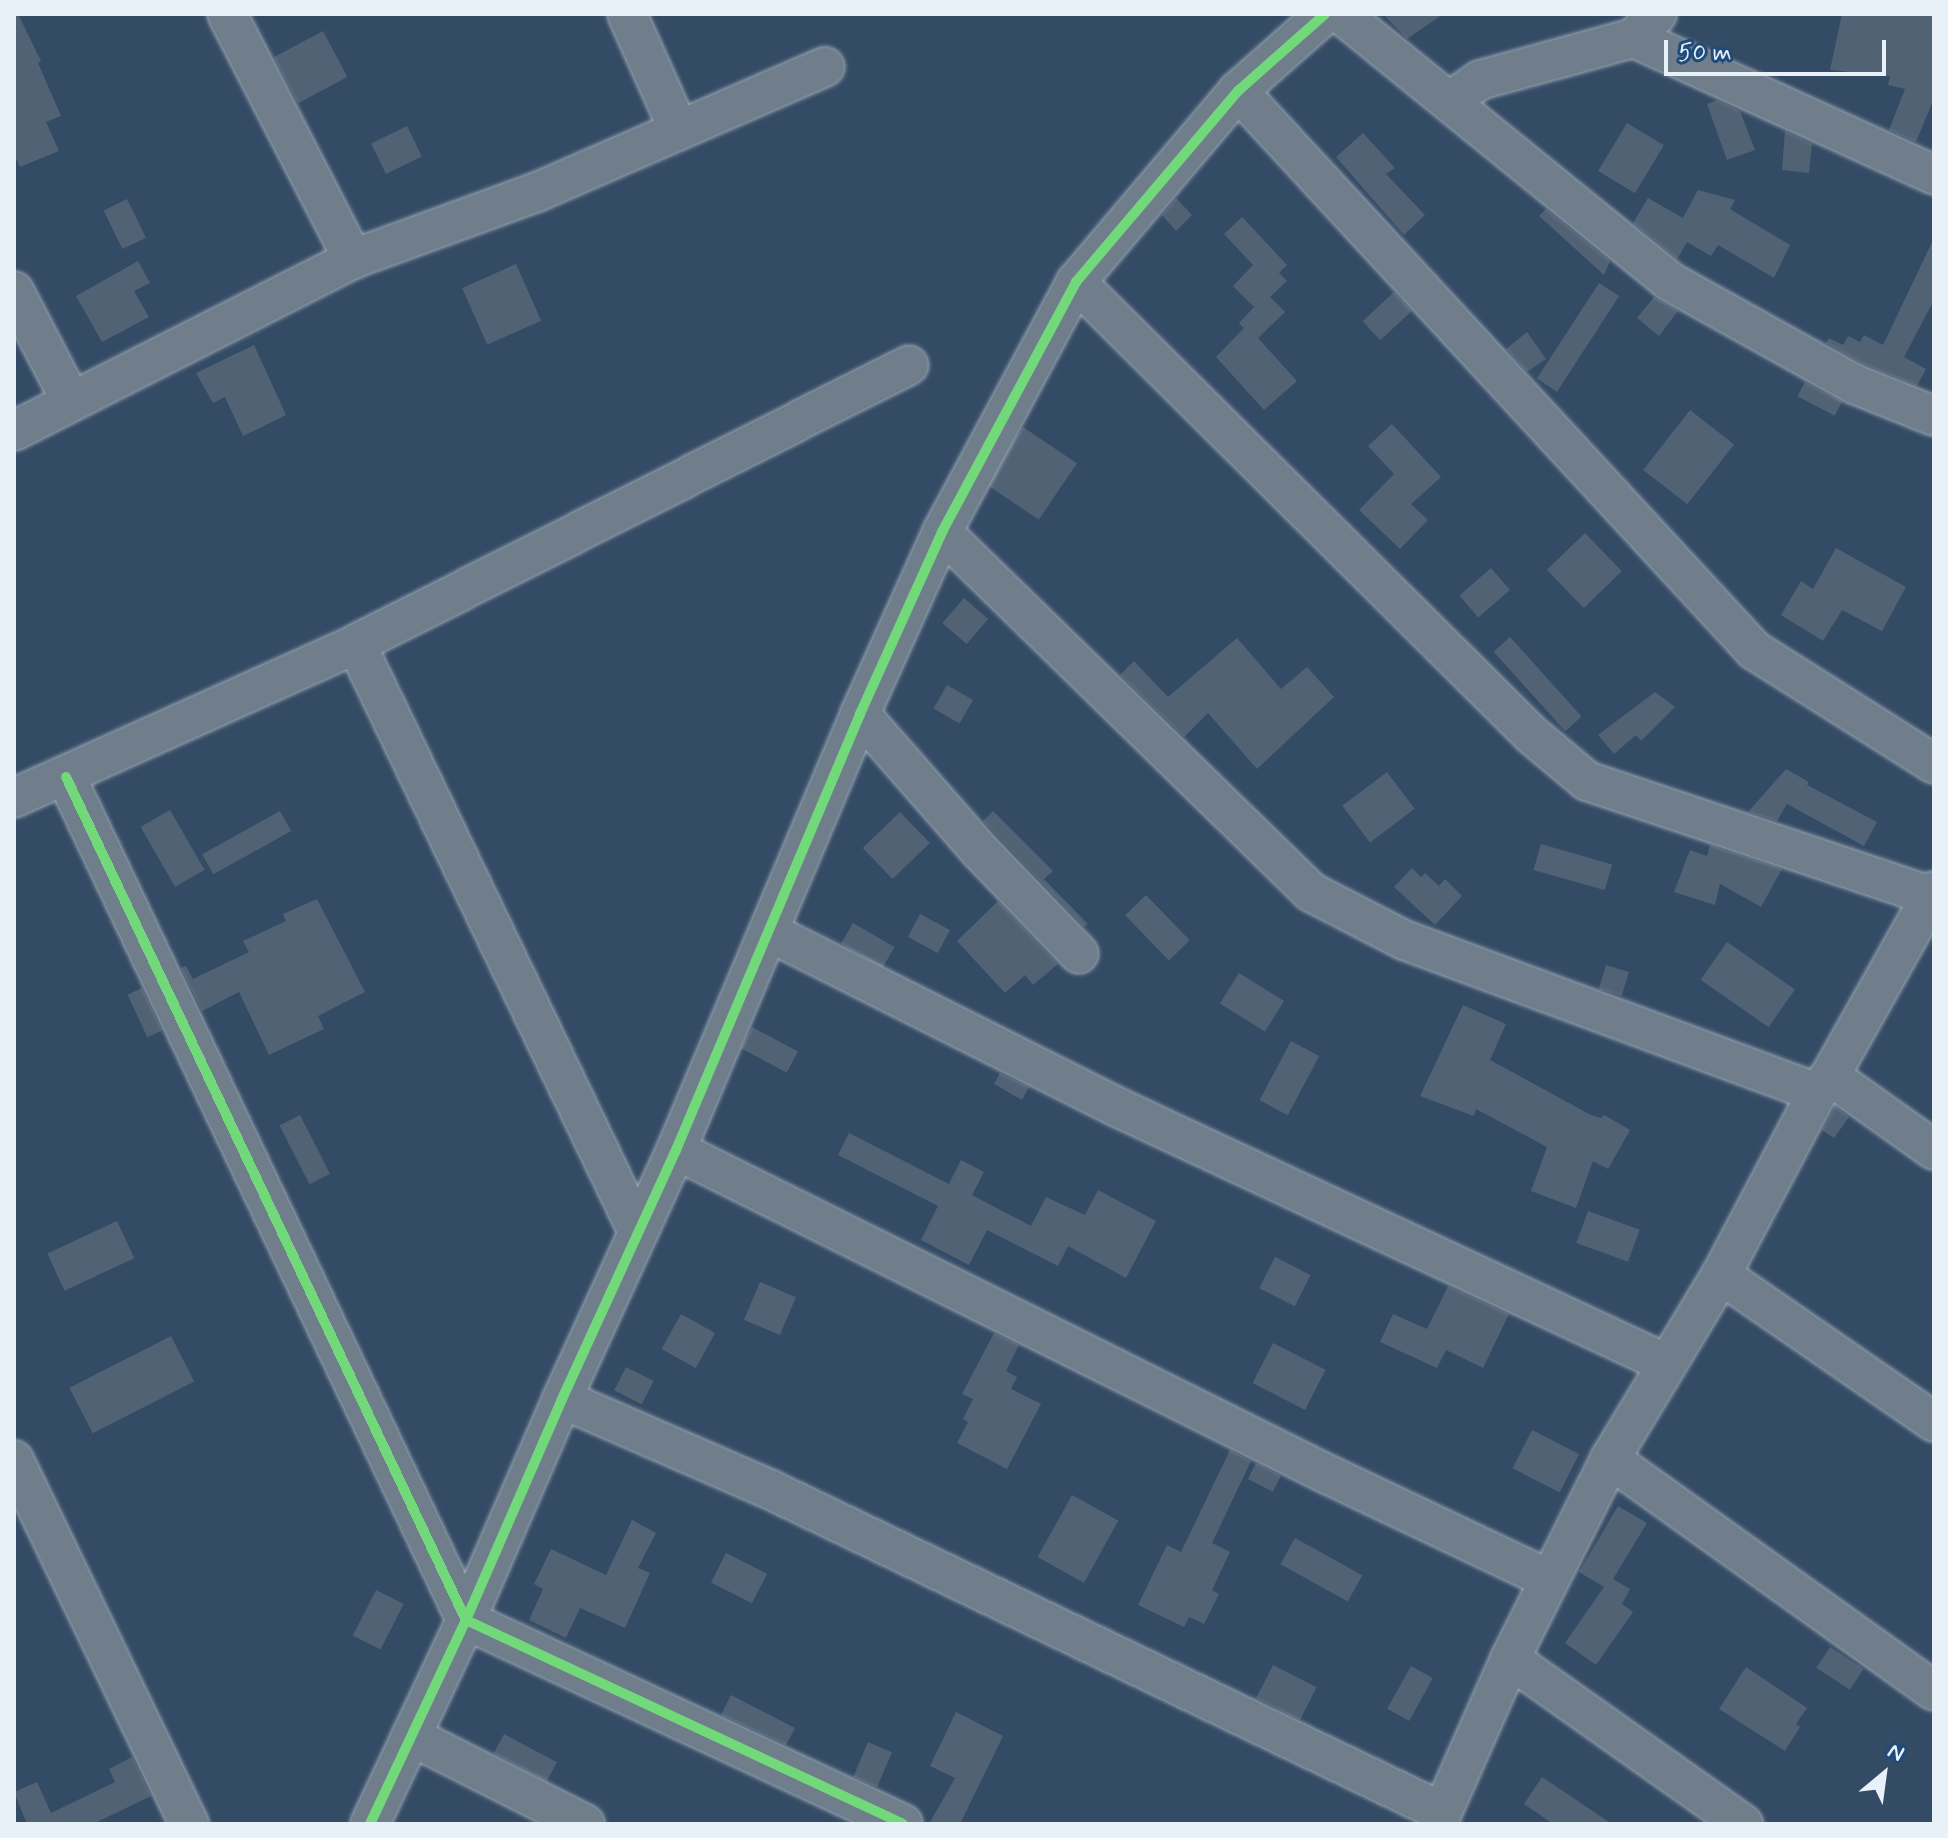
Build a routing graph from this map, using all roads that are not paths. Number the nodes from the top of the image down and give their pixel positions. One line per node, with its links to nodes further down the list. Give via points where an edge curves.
1 (227, 14): 11 (street)
2 (627, 14): 9 (street)
3 (1325, 14): 7 (street)
4 (1341, 14): 8 (street)
5 (1645, 26): 8 (street, via 1480,80); 10 (street)
6 (825, 67): 9 (street)
7 (1238, 91): 12 (street); 21 (street, via 1754,650)
8 (1450, 101): 16 (street, via 1669,281 1854,384)
9 (679, 130): 11 (street, via 537,192)
10 (1934, 175)
11 (353, 259): 15 (street)
12 (1076, 282): 18 (street); 24 (street, via 1532,735 1587,781)
13 (14, 291): 15 (street)
14 (909, 365): 19 (street)
15 (71, 401): 17 (street)
16 (1934, 416)
17 (14, 431)
18 (942, 532): 20 (street); 27 (street, via 1311,892 1404,940)
19 (356, 644): 22 (street); 30 (street)
20 (860, 714): 25 (street); 26 (street)
21 (1934, 764)
22 (66, 777): 23 (street); 38 (street)
23 (14, 798)
24 (1932, 893): 27 (street)
25 (769, 932): 28 (street); 32 (street, via 1117,1107)
26 (1079, 954)
27 (1824, 1085): 29 (street); 31 (street)
28 (676, 1150): 30 (street); 37 (street)
29 (1934, 1150)
30 (638, 1232): 33 (street)
31 (1721, 1275): 32 (street); 34 (street)
32 (1665, 1363): 35 (street)
33 (562, 1399): 38 (street); 42 (street, via 781,1495)
34 (1934, 1422)
35 (1610, 1459): 37 (street); 40 (street)
36 (14, 1460): 43 (street)
37 (1548, 1579): 39 (street)
38 (466, 1620): 41 (street); 46 (street)
39 (1510, 1659): 42 (street); 47 (street)
40 (1934, 1691)
41 (411, 1736): 44 (street); 45 (street)
42 (1439, 1818)
43 (189, 1824)
44 (370, 1824)
45 (585, 1824)
46 (903, 1824)
47 (1743, 1824)

